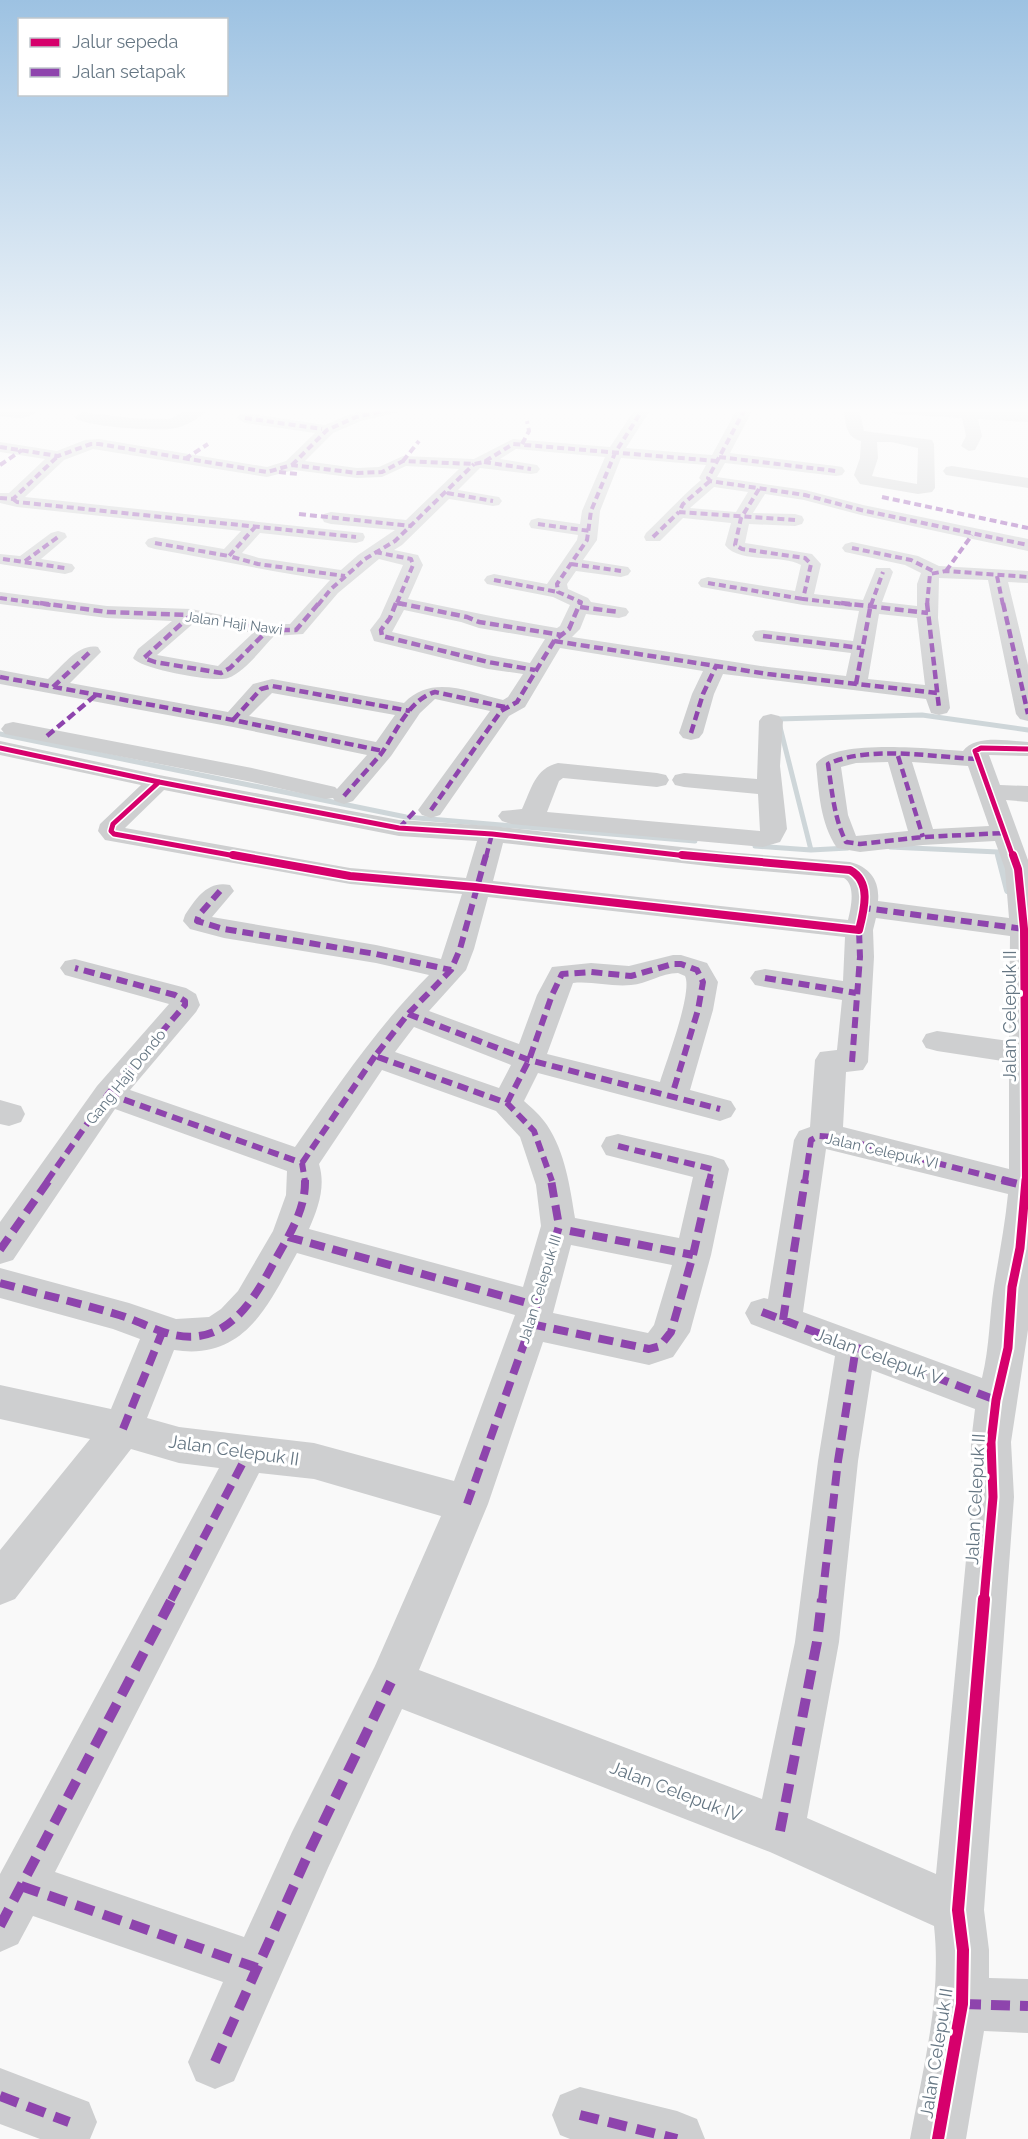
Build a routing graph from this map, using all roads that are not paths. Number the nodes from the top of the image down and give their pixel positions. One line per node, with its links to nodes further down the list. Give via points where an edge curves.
1 (82, 509): 13 (street)
2 (430, 509): 14 (street, Jalan Haji Nawi)
3 (592, 509): 16 (street)
4 (681, 509): 8 (street)
5 (747, 509): 10 (street)
6 (857, 509): 17 (street)
7 (938, 509): 15 (street)
8 (679, 512): 10 (street); 20 (street)
9 (299, 514): 14 (street)
10 (741, 518): 11 (street); 40 (street, via 735,545 805,558 811,564)
11 (795, 520)
12 (538, 524): 16 (street)
13 (256, 526): 19 (street); 25 (street)
14 (411, 526): 24 (street, Jalan Haji Nawi)
15 (1028, 528)
16 (590, 531): 28 (street)
17 (972, 535): 22 (street); 31 (street)
18 (57, 537): 27 (street)
19 (356, 537)
20 (653, 537)
21 (155, 543): 25 (street)
22 (1028, 545)
23 (852, 548): 31 (street)
24 (375, 552): 33 (street, Jalan Haji Nawi); 41 (street, via 413,562)
25 (230, 556): 33 (street, via 258,564)
26 (1, 561): 27 (street)
27 (26, 561): 29 (street)
28 (571, 564): 30 (street); 38 (street, via 557,584)
29 (65, 568)
30 (621, 571)
31 (941, 571): 34 (street); 45 (street, via 927,579)
32 (883, 572): 43 (street)
33 (345, 576): 47 (street, Jalan Haji Nawi, via 299,628)
34 (997, 576): 35 (street); 62 (street)
35 (1028, 577)
36 (494, 580): 38 (street)
37 (708, 583): 40 (street)
38 (558, 592): 42 (street, via 581,602)
39 (0, 598): 46 (street, Jalan Haji Nawi, via 107,612)
40 (803, 599): 43 (street)
41 (397, 603): 49 (street); 53 (street, via 381,630 382,636)
42 (580, 607): 44 (street); 49 (street, via 569,629)
43 (870, 607): 45 (street); 50 (street)
44 (619, 612)
45 (928, 613): 56 (street, via 938,701)
46 (191, 615): 47 (street, Jalan Haji Nawi); 47 (street, via 144,658 221,674)
47 (268, 630)
48 (762, 636): 50 (street)
49 (558, 638): 52 (street); 53 (street)
50 (861, 648): 56 (street)
51 (90, 652): 57 (street)
52 (716, 666): 55 (street); 75 (street, via 703,694 691,742 688,781)
53 (536, 670): 60 (street, via 517,702)
54 (0, 677): 57 (street)
55 (827, 681): 56 (street); 59 (street)
56 (856, 684)
57 (53, 687): 58 (street)
58 (96, 695): 63 (street); 66 (street)
59 (824, 705)
60 (505, 707): 61 (street, via 435,692); 79 (street)
61 (411, 711): 63 (street, via 272,686 261,689); 69 (street)
62 (1028, 714)
63 (234, 720): 69 (street)
64 (771, 721): 75 (street)
65 (0, 726): 66 (street)
66 (47, 736): 78 (street)
67 (1028, 749): 72 (street, via 976,749)
68 (0, 750): 71 (street); 74 (street)
69 (383, 751): 78 (street)
70 (898, 756): 72 (street); 82 (street); 82 (street, via 846,756 828,764 841,834 851,844)
71 (0, 758)
72 (977, 759): 76 (street, Jalan Celepuk II)
73 (657, 780): 80 (street, via 558,763)
74 (159, 782): 79 (street); 84 (street, via 113,824 114,834 350,876)
75 (769, 788): 80 (street, via 774,829 771,836 763,839)
76 (991, 792): 77 (street); 83 (street, Jalan Celepuk II)
77 (1028, 794)
78 (344, 796): 79 (street)
79 (412, 817): 80 (street); 81 (street)
80 (532, 817)
81 (492, 834): 84 (street); 86 (street, via 850,870 862,878)
82 (923, 837): 83 (street)
83 (1013, 837): 87 (street, Jalan Celepuk II)
84 (475, 888): 86 (street); 89 (street)
85 (220, 891): 89 (street, via 197,921)
86 (862, 919): 87 (street); 91 (street)
87 (1023, 920): 92 (street, Jalan Celepuk II)
88 (75, 968): 98 (street, Gang Haji Dondo, via 175,995 186,1002)
89 (451, 970): 93 (street)
90 (765, 978): 91 (street)
91 (856, 993): 103 (street, via 852,1062 831,1060)
92 (1026, 999): 95 (street, Jalan Celepuk II)
93 (408, 1014): 96 (street); 97 (street)
94 (937, 1041): 95 (street)
95 (1024, 1054): 100 (street, Jalan Celepuk II)
96 (375, 1056): 101 (street, Jalan Celepuk III); 105 (street)
97 (529, 1060): 99 (street); 99 (street, via 562,974 631,976 681,964 697,970 703,982); 101 (street)
98 (108, 1094): 105 (street); 110 (street, Gang Haji Dondo)
99 (672, 1095): 102 (street)
100 (1026, 1101): 106 (street, Jalan Celepuk II)
101 (507, 1103): 113 (street, Jalan Celepuk III, via 534,1131 553,1185 559,1226)
102 (720, 1109)
103 (826, 1137): 106 (street, Jalan Celepuk VI); 114 (street, Jalan Celepuk VI, via 811,1140)
104 (618, 1146): 111 (street, via 712,1169)
105 (302, 1163): 108 (street, via 306,1179)
106 (1026, 1186): 109 (street, Jalan Celepuk II)
107 (570, 1231): 111 (street)
108 (288, 1237): 113 (street); 115 (street, via 252,1300 228,1325 194,1336)
109 (1024, 1249): 117 (street, Jalan Celepuk II, via 1012,1287 1008,1348)
110 (0, 1250)
111 (693, 1255): 113 (street, via 671,1332 660,1346 627,1346)
112 (0, 1283): 115 (street)
113 (533, 1315): 121 (street, Jalan Celepuk III)
114 (773, 1316): 116 (street, Jalan Celepuk V)
115 (163, 1330): 119 (street)
116 (856, 1347): 117 (street, Jalan Celepuk V); 124 (street, via 817,1642)
117 (996, 1400): 126 (street, Jalan Celepuk II, via 991,1442 993,1497)
118 (0, 1402): 119 (street, Jalan Celepuk II)
119 (123, 1429): 120 (street, Jalan Celepuk II, via 179,1445); 122 (street)
120 (248, 1453): 121 (street, Jalan Celepuk II, via 314,1461); 125 (street)
121 (467, 1504): 123 (street, Jalan Celepuk III)
122 (0, 1584)
123 (391, 1682): 124 (street, Jalan Celepuk IV); 127 (street, Jalan Celepuk III)
124 (780, 1831): 126 (street, Jalan Celepuk IV)
125 (10, 1906): 127 (street)
126 (958, 1910): 128 (street, Jalan Celepuk II, via 963,1950)
127 (257, 1968): 130 (street, Jalan Celepuk III)
128 (962, 2004): 129 (street); 135 (street, Jalan Celepuk II)
129 (1028, 2006)
130 (215, 2062)
131 (0, 2096): 133 (street)
132 (580, 2115): 134 (street)
133 (69, 2122)
134 (677, 2139)
135 (938, 2139)

